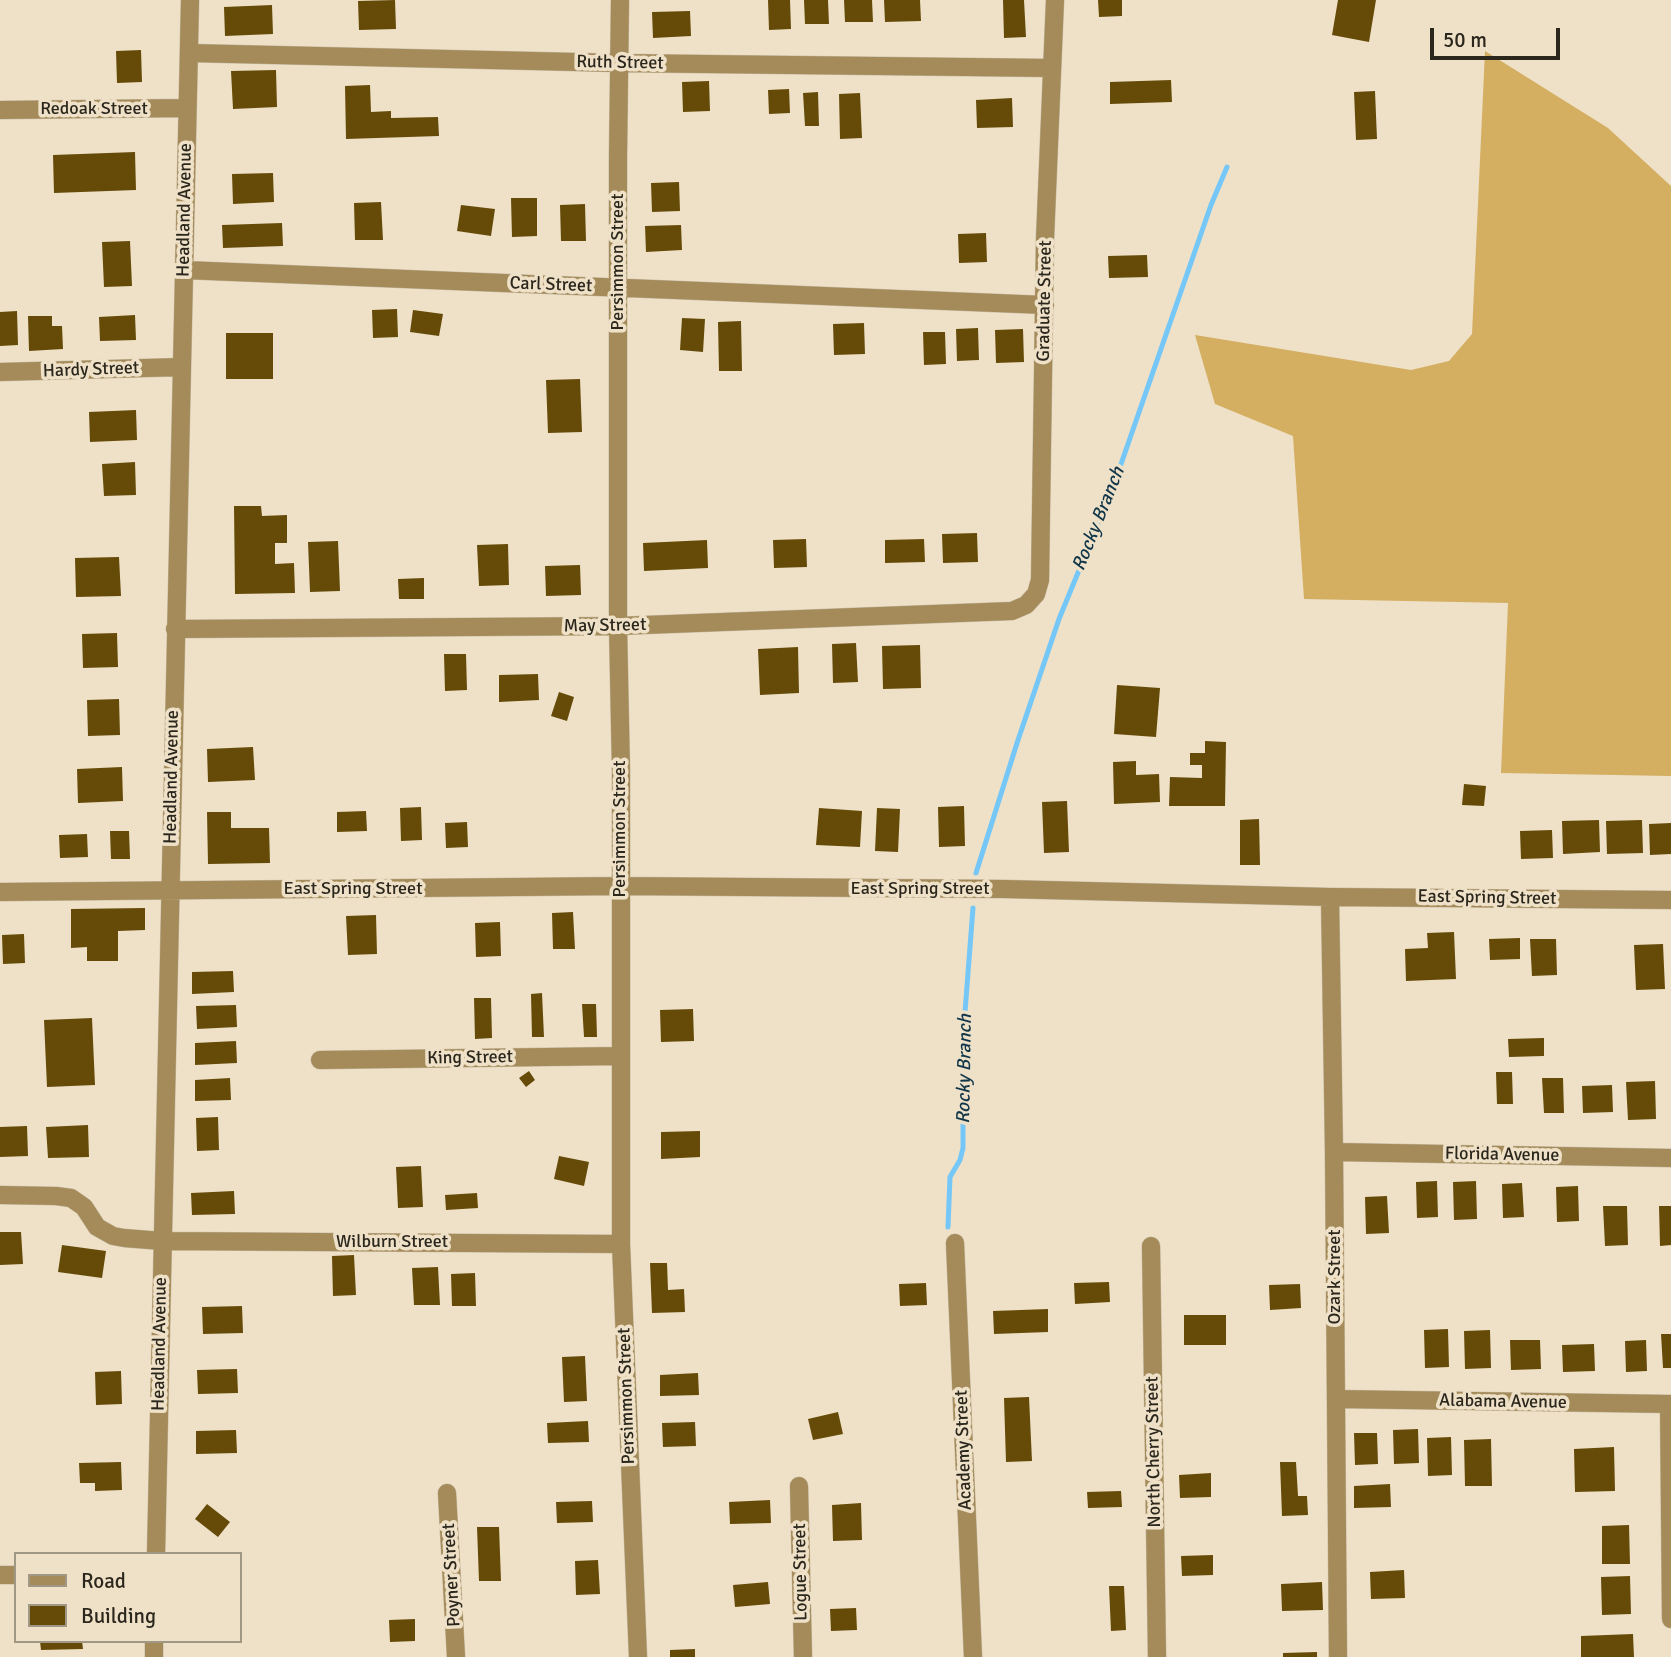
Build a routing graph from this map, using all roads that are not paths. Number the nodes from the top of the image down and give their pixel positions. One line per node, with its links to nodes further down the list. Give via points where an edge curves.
1 (190, 0): 4 (street, Headland Avenue)
2 (620, 0): 5 (street, Persimmon Street)
3 (1055, 0): 6 (street, Graduate Street)
4 (189, 53): 5 (street, Ruth Street); 7 (street, Headland Avenue)
5 (619, 63): 6 (street, Ruth Street); 10 (street, Persimmon Street)
6 (1051, 68): 11 (street, Graduate Street)
7 (187, 108): 8 (street, Redoak Street); 9 (street, Headland Avenue)
8 (0, 110)
9 (184, 270): 10 (street, Carl Street); 12 (street, Headland Avenue)
10 (619, 288): 11 (street, Carl Street); 15 (street, Persimmon Street)
11 (1045, 304): 14 (street, Graduate Street, via 1040,580)
12 (182, 368): 13 (street, Hardy Street); 16 (street, Headland Avenue)
13 (0, 372)
14 (1032, 600): 15 (street, May Street, via 1012,611)
15 (618, 626): 16 (street, May Street); 17 (street, Persimmon Street)
16 (175, 629): 18 (street, Headland Avenue)
17 (620, 886): 18 (street, East Spring Street); 20 (street, East Spring Street); 22 (street, Persimmon Street)
18 (170, 890): 19 (street, East Spring Street); 27 (street, Headland Avenue)
19 (0, 892)
20 (1329, 897): 21 (street, East Spring Street); 24 (street, Ozark Street)
21 (1671, 900)
22 (620, 1056): 23 (street, King Street); 29 (street, Persimmon Street)
23 (320, 1060)
24 (1334, 1152): 25 (street, Florida Avenue); 31 (street, Ozark Street)
25 (1671, 1158)
26 (0, 1195): 27 (street, Wilburn Street, via 71,1198 84,1207 97,1227 113,1236)
27 (162, 1241): 29 (street, Wilburn Street); 35 (street, Headland Avenue)
28 (955, 1243): 40 (street, Academy Street)
29 (621, 1244): 38 (street, Persimmon Street)
30 (1151, 1246): 41 (street, North Cherry Street)
31 (1336, 1399): 32 (street, Alabama Avenue); 42 (street, Ozark Street)
32 (1670, 1405): 36 (street)
33 (799, 1486): 39 (street, Logue Street)
34 (447, 1493): 37 (street, Poyner Street)
35 (156, 1552)
36 (1671, 1619)
37 (456, 1657)
38 (638, 1657)
39 (803, 1657)
40 (972, 1657)
41 (1157, 1657)
42 (1338, 1657)

